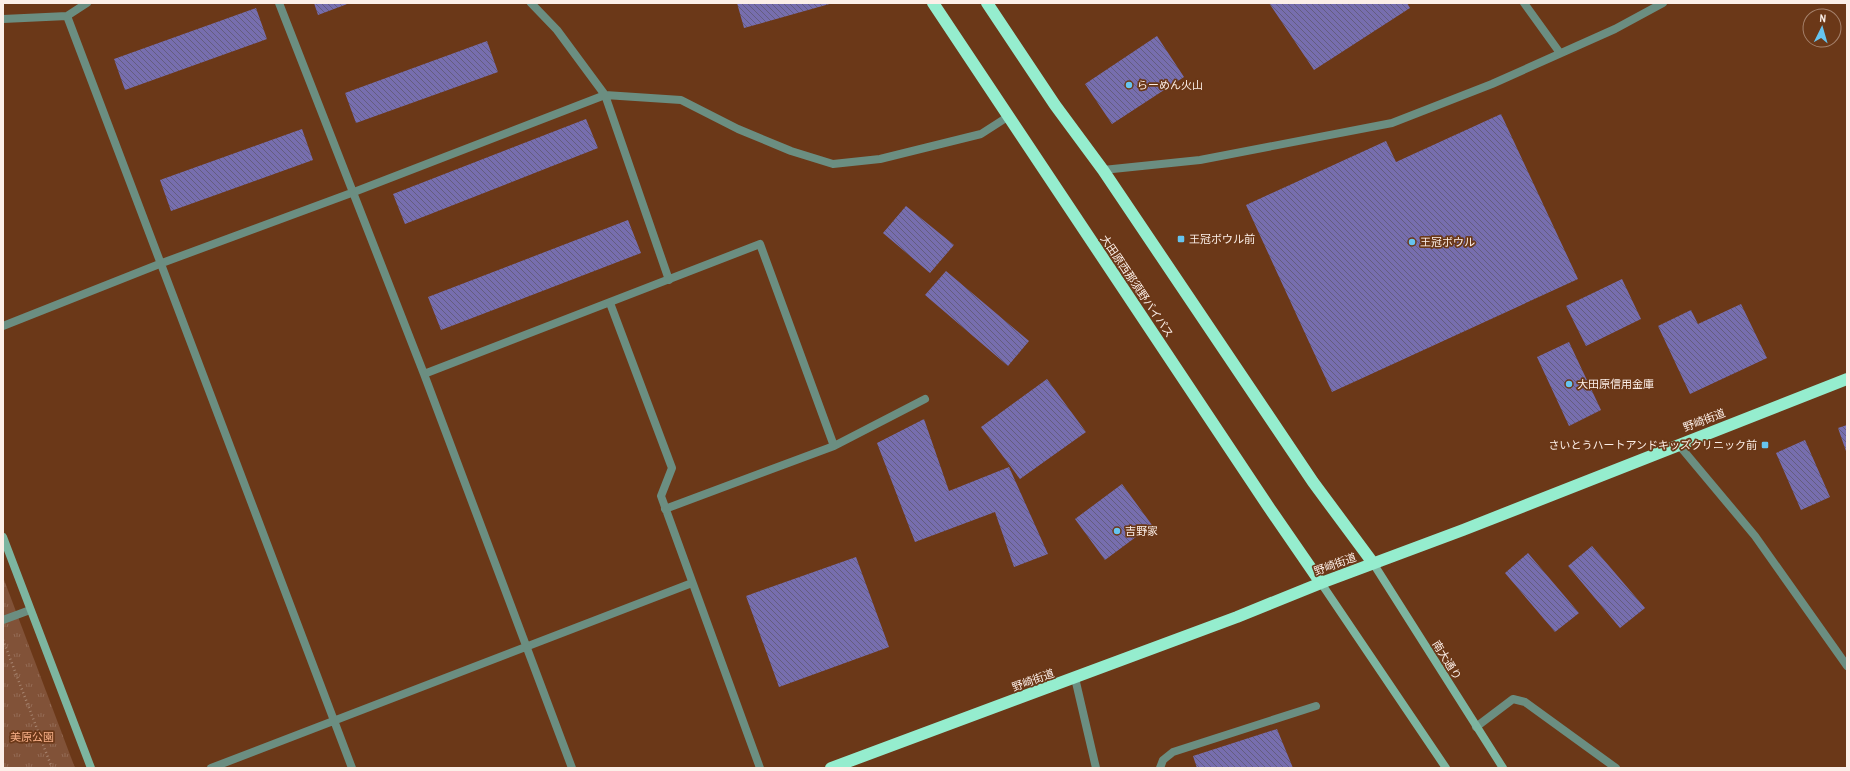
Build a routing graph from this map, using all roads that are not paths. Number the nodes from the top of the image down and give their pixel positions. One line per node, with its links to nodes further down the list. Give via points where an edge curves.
1 (87, 3): 8 (street)
2 (279, 3): 14 (street)
3 (531, 3): 11 (street, via 557,30)
4 (933, 3): 12 (highway, 大田原西那須野バイパス)
5 (987, 3): 13 (highway, via 1055,105)
6 (1524, 3): 10 (street)
7 (1663, 3): 10 (street, via 1615,29)
8 (67, 16): 9 (street); 15 (street)
9 (3, 19)
10 (1560, 53): 13 (street, via 1492,84 1392,123 1200,160)
11 (605, 95): 12 (street, via 681,100 744,132 833,164 880,159 981,134); 14 (street); 16 (street)
12 (1009, 116): 28 (highway, 大田原西那須野バイパス)
13 (1104, 170): 26 (highway, via 1314,482)
14 (354, 192): 15 (street); 19 (street)
15 (162, 263): 18 (street); 35 (street)
16 (669, 280): 17 (street); 23 (street, via 760,244)
17 (610, 303): 19 (street); 24 (street, via 672,468 661,496)
18 (3, 326)
19 (424, 374): 31 (street)
20 (1847, 379): 22 (highway, 野崎街道)
21 (925, 399): 23 (street)
22 (1678, 444): 26 (highway, 野崎街道); 32 (street, via 1755,536)
23 (834, 446): 24 (street)
24 (665, 509): 27 (street)
25 (3, 537): 29 (street)
26 (1374, 563): 28 (highway, 野崎街道); 36 (street, 南大通り)
27 (692, 583): 31 (street); 41 (street)
28 (1321, 583): 33 (highway, 野崎街道); 45 (street)
29 (30, 610): 30 (street); 37 (street)
30 (3, 620)
31 (526, 648): 35 (street); 40 (street)
32 (1847, 666)
33 (1075, 678): 42 (highway, 野崎街道); 43 (street)
34 (1316, 706): 44 (street, via 1173,752 1163,760)
35 (333, 721): 38 (street); 39 (street)
36 (1476, 727): 46 (street, 南大通り); 47 (street, via 1513,699 1525,702)
37 (90, 768)
38 (211, 768)
39 (352, 768)
40 (572, 768)
41 (760, 768)
42 (831, 768)
43 (1096, 768)
44 (1160, 768)
45 (1446, 768)
46 (1503, 768)
47 (1616, 768)

